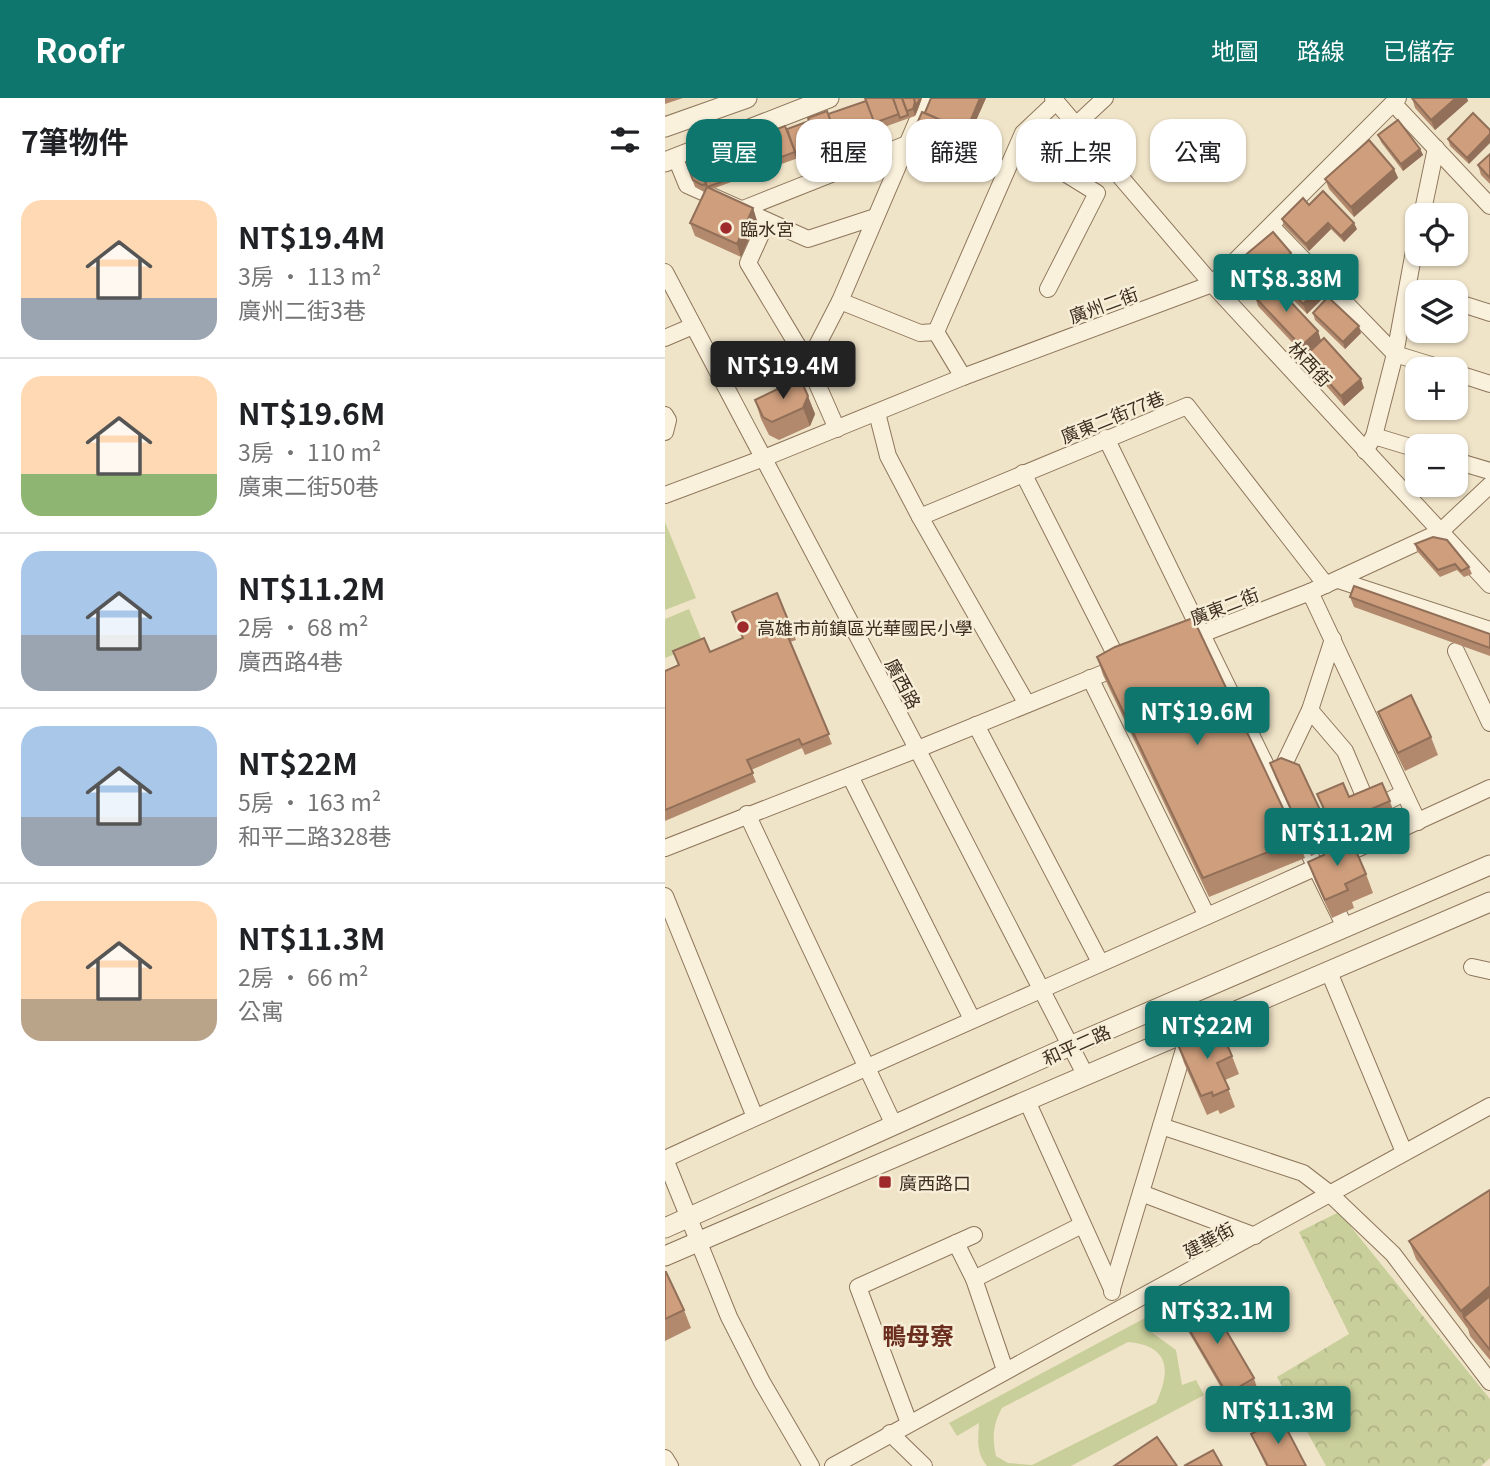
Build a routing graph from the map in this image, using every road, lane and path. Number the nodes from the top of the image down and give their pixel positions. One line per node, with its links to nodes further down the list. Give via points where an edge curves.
1 (747, 98): 10 (street)
2 (829, 98): 14 (street)
3 (927, 98): 7 (street)
4 (1105, 98): 9 (street)
5 (1055, 100): 8 (street, 林西街); 31 (street, via 1023,133)
6 (1396, 100): 13 (street); 22 (street, 廣州二街)
7 (918, 119)
8 (1071, 119)
9 (1082, 119)
10 (665, 127)
11 (906, 144): 19 (street)
12 (906, 146): 20 (street)
13 (1436, 148): 17 (street); 18 (street)
14 (671, 160): 19 (street, via 687,185)
15 (1079, 182): 25 (street, via 1097,193)
16 (1125, 182): 24 (street, 林西街)
17 (1425, 203)
18 (1490, 206)
19 (743, 209): 21 (street)
20 (875, 217): 21 (street, via 808,239); 27 (street)
21 (767, 221): 35 (street, via 748,262)
22 (1271, 226): 24 (street, 廣州二街); 33 (street)
23 (665, 272): 30 (street, 廣西路)
24 (1212, 284): 36 (street, 廣州二街); 44 (street, 林西街)
25 (1048, 289)
26 (1405, 293): 33 (street)
27 (840, 301): 31 (street, via 920,333); 35 (street)
28 (1468, 306): 29 (street)
29 (1490, 313)
30 (693, 326): 32 (street); 46 (street, 廣西路)
31 (936, 332): 36 (street)
32 (665, 338)
33 (1395, 354): 34 (street); 44 (street)
34 (1405, 357)
35 (808, 363): 41 (street)
36 (963, 377): 39 (street, 廣州二街)
37 (1468, 377): 38 (street)
38 (1490, 384)
39 (877, 413): 41 (street, 廣州二街); 52 (street, via 888,456)
40 (665, 415): 42 (street)
41 (837, 429): 46 (street, 廣州二街)
42 (665, 432)
43 (1107, 438): 49 (street, 廣東二街77巷); 54 (street, 廣東二街77巷, via 1187,406); 58 (street)
44 (1370, 443): 45 (street); 53 (street, 林西街)
45 (1405, 447)
46 (764, 458): 51 (street, 廣州二街); 67 (street, 廣西路)
47 (1468, 465): 48 (street)
48 (1490, 471)
49 (1023, 473): 52 (street, 廣東二街77巷); 62 (street, via 1127,663)
50 (1490, 485): 53 (street, 廣東二街)
51 (665, 495)
52 (920, 517): 63 (street)
53 (1440, 532): 54 (street, 廣東二街); 55 (street, 林西街)
54 (1332, 582): 56 (street, 廣東二街); 57 (street)
55 (1490, 585)
56 (1310, 592): 58 (street, 廣東二街); 59 (street)
57 (1490, 630)
58 (1203, 634): 60 (street, 廣東二街); 69 (street)
59 (1333, 639): 64 (street); 71 (street)
60 (1168, 647)
61 (1456, 651): 65 (street)
62 (1090, 678): 63 (street); 79 (street)
63 (1027, 704): 66 (street)
64 (1310, 710): 69 (street); 71 (street, via 1345,751 1370,810)
65 (1490, 723)
66 (977, 725): 67 (street); 81 (street)
67 (918, 749): 68 (street); 85 (street, 廣西路)
68 (850, 776): 72 (street); 86 (street)
69 (1275, 783): 76 (street)
70 (1490, 788): 73 (street)
71 (1404, 793): 73 (street)
72 (747, 814): 74 (street); 89 (street)
73 (1418, 822): 76 (street)
74 (665, 848)
75 (1490, 865): 80 (street, 和平二路)
76 (1317, 868): 79 (street); 80 (street)
77 (665, 896): 93 (street)
78 (1490, 902): 84 (street, 和平二路)
79 (1207, 916): 81 (street)
80 (1345, 928): 88 (street, 和平二路)
81 (1100, 962): 85 (street)
82 (1472, 967): 83 (street)
83 (1490, 971)
84 (1329, 972): 87 (street, 和平二路); 96 (street)
85 (1040, 989): 86 (street); 88 (street, 廣西路)
86 (972, 1019): 89 (street)
87 (1190, 1031): 90 (street, 和平二路); 95 (street)
88 (1070, 1046): 90 (street, 廣西路); 94 (street, 和平二路)
89 (868, 1068): 93 (street); 94 (street)
90 (1086, 1076): 91 (street, 和平二路)
91 (1027, 1101): 101 (street); 105 (street, 和平二路)
92 (1490, 1106): 96 (street, 建華街)
93 (755, 1117): 97 (street)
94 (894, 1125): 100 (street, 和平二路)
95 (1161, 1126): 98 (street); 99 (street, via 1303,1173)
96 (1404, 1152): 99 (street, 建華街)
97 (665, 1159): 100 (street)
98 (1140, 1193): 104 (street); 109 (street)
99 (1329, 1193): 104 (street, 建華街); 112 (street, via 1399,1251)
100 (688, 1218): 102 (street, 和平二路); 105 (street)
101 (1082, 1225): 108 (street); 109 (street)
102 (665, 1228)
103 (974, 1235): 106 (street)
104 (1255, 1236): 110 (street, 建華街)
105 (697, 1242): 107 (street, 和平二路); 117 (street, via 762,1382)
106 (956, 1243): 108 (street); 113 (street, via 858,1287)
107 (665, 1256)
108 (974, 1279): 111 (street)
109 (1112, 1289): 110 (street)
110 (1110, 1312): 111 (street, 建華街)
111 (1005, 1370): 113 (street, 建華街)
112 (1490, 1382)
113 (909, 1423): 114 (street, 建華街)
114 (890, 1433): 118 (street, 建華街); 119 (street)
115 (665, 1458): 116 (street)
116 (670, 1466)
117 (811, 1466)
118 (833, 1466)
119 (924, 1466)

